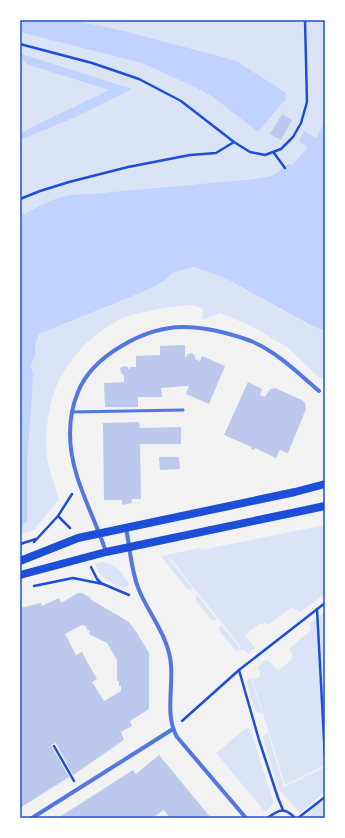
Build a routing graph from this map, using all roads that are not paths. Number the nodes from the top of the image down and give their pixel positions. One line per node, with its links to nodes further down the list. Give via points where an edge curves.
1 (319, 391): 3 (street, via 278,357 252,342 207,328 182,327 135,338 99,362 78,391)
2 (183, 410): 3 (lane)
3 (72, 412): 7 (street, via 70,451 79,484)
4 (325, 484): 6 (main road)
5 (325, 506): 8 (main road)
6 (126, 527): 7 (main road); 8 (street)
7 (100, 533): 9 (street); 10 (main road, via 78,538)
8 (130, 546): 9 (main road); 12 (street, via 136,584 163,635 169,653 172,667)
9 (106, 552): 11 (main road)
10 (20, 561)
11 (20, 575)
12 (173, 729): 13 (street); 14 (street, via 177,738)
13 (32, 818)
14 (246, 818)

